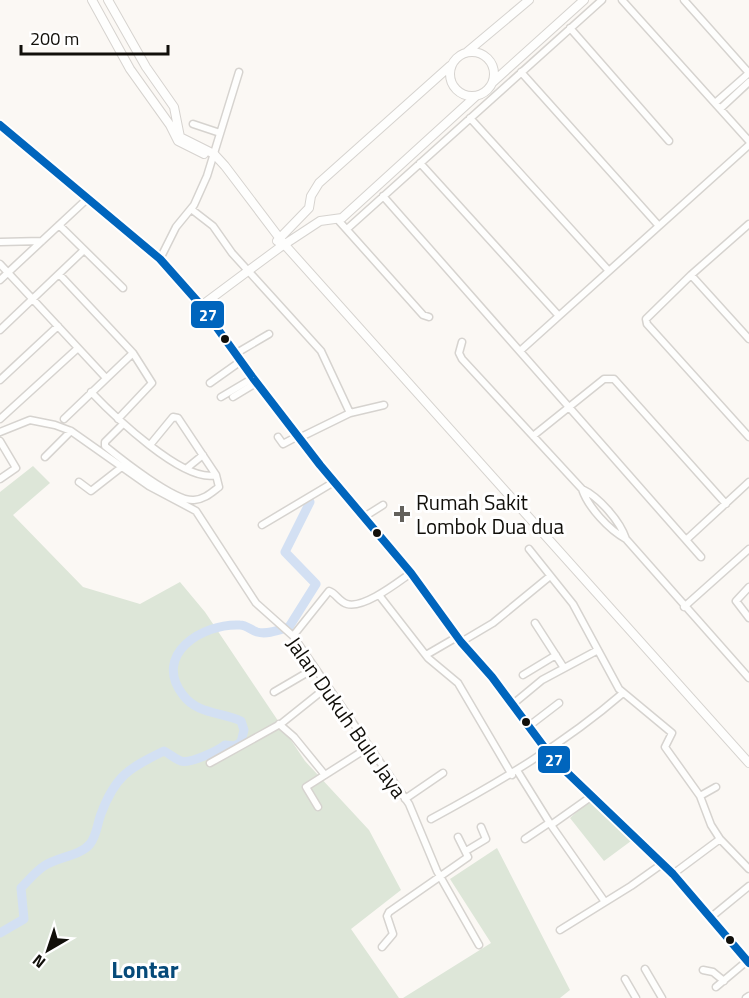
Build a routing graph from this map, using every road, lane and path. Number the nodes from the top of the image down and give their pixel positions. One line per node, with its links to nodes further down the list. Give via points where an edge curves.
1 (92, 0): 10 (street)
2 (108, 0): 9 (street)
3 (529, 0): 11 (street)
4 (584, 0): 17 (street)
5 (602, 0): 8 (street)
6 (622, 0): 19 (street)
7 (684, 0): 15 (street)
8 (570, 28): 14 (street); 24 (street)
9 (124, 32): 10 (street); 26 (street, via 174,107 180,137)
10 (113, 41): 26 (street, via 178,141)
11 (467, 52): 12 (street); 17 (street, via 487,57 494,70)
12 (450, 66): 18 (street, via 452,86 463,95); 30 (street, via 319,183)
13 (239, 72): 23 (street)
14 (521, 72): 20 (street); 37 (street)
15 (749, 73): 19 (street)
16 (749, 81): 19 (street)
17 (493, 82): 18 (street)
18 (476, 96): 33 (street)
19 (717, 106): 25 (street)
20 (470, 118): 27 (street); 47 (street)
21 (193, 124): 23 (street)
22 (0, 125): 29 (street)
23 (220, 133): 26 (street)
24 (669, 141)
25 (749, 143): 37 (street)
26 (215, 157): 31 (street); 32 (street)
27 (420, 163): 28 (street); 55 (street)
28 (383, 196): 38 (street); 63 (street)
29 (87, 199): 36 (street); 44 (street)
30 (309, 207): 34 (street); 39 (street)
31 (191, 210): 44 (street, via 176,227); 46 (street, via 213,226)
32 (265, 218): 39 (street); 41 (street)
33 (342, 219): 34 (street); 38 (street, via 339,221)
34 (320, 221): 41 (street)
35 (749, 224): 50 (street)
36 (59, 225): 40 (street); 43 (street)
37 (659, 226): 47 (street)
38 (346, 229): 56 (street)
39 (285, 230): 41 (street)
40 (42, 241): 42 (street); 48 (street)
41 (281, 241): 46 (street); 130 (street)
42 (0, 242)
43 (84, 250): 49 (street); 52 (street)
44 (160, 259): 54 (street)
45 (0, 264): 48 (street)
46 (249, 269): 54 (street); 75 (street, via 321,351)
47 (609, 271): 55 (street)
48 (8, 273): 51 (street); 53 (street)
49 (59, 274): 53 (street); 64 (street)
50 (691, 275): 60 (street); 84 (street, via 649,314 647,324)
51 (0, 280)
52 (123, 288)
53 (33, 299): 57 (street); 58 (street)
54 (200, 304): 65 (street)
55 (559, 316): 63 (street)
56 (429, 317)
57 (58, 326): 62 (street); 67 (street)
58 (0, 330)
59 (269, 334): 65 (street)
60 (749, 339)
61 (462, 342): 81 (street, via 462,359)
62 (78, 348): 66 (street); 76 (street)
63 (520, 351): 74 (street)
64 (133, 353): 66 (street); 78 (street, via 152,385)
65 (238, 360): 68 (street); 69 (street)
66 (106, 378): 70 (street)
67 (0, 380)
68 (254, 381): 71 (street); 72 (street); 83 (street)
69 (210, 383)
70 (91, 392): 77 (street); 78 (street)
71 (233, 397)
72 (221, 398)
73 (384, 405): 75 (street)
74 (568, 406): 81 (street); 96 (street, via 604,379 614,379); 100 (street)
75 (350, 413): 83 (street)
76 (0, 419)
77 (64, 419)
78 (120, 422): 86 (street); 91 (street, via 105,446 153,482 194,500 219,487)
79 (71, 431): 80 (street, Jalan Dukuh Bulu Jaya, via 30,420); 88 (street); 89 (street, Jalan Dukuh Bulu Jaya)
80 (0, 432)
81 (533, 436): 108 (street)
82 (278, 437): 83 (street, via 283,444)
83 (298, 437): 94 (street)
84 (749, 437)
85 (0, 441): 92 (street, via 16,468)
86 (150, 445): 87 (street, via 176,417); 90 (street)
87 (203, 455): 90 (street); 91 (street)
88 (45, 457)
89 (123, 466): 93 (street, via 91,491); 111 (street, Jalan Dukuh Bulu Jaya, via 156,490 196,511 256,603)
90 (187, 468): 91 (street, via 207,476)
91 (216, 475)
92 (0, 479)
93 (79, 482)
94 (334, 482): 98 (street); 99 (street)
95 (749, 482): 96 (street)
96 (726, 504): 100 (street)
97 (383, 505): 98 (street)
98 (364, 517): 104 (street)
99 (262, 525)
100 (686, 540): 103 (street)
101 (529, 549): 105 (street)
102 (749, 549): 108 (street)
103 (701, 557)
104 (411, 573): 107 (street); 112 (street)
105 (549, 577): 112 (street, via 493,623); 113 (street, via 573,604)
106 (749, 587): 109 (street, via 736,601)
107 (379, 595): 111 (street, via 349,605 330,591); 114 (street)
108 (684, 607): 119 (street)
109 (749, 618)
110 (535, 623): 115 (street)
111 (293, 636): 116 (street, Jalan Dukuh Bulu Jaya)
112 (459, 639): 114 (street); 124 (street)
113 (598, 650): 117 (street); 122 (street)
114 (426, 655): 132 (street, via 458,683)
115 (556, 655): 117 (street); 118 (street)
116 (315, 668): 120 (street, Jalan Dukuh Bulu Jaya); 121 (street)
117 (564, 668): 124 (street)
118 (523, 675)
119 (749, 678)
120 (327, 687): 125 (street); 127 (street, Jalan Dukuh Bulu Jaya)
121 (274, 692)
122 (622, 693): 128 (street); 136 (street, via 670,731 672,735 665,747)
123 (559, 703): 126 (street)
124 (513, 704): 126 (street)
125 (279, 724): 129 (street); 133 (street)
126 (529, 726): 128 (street)
127 (369, 747): 133 (street); 137 (street, Jalan Dukuh Bulu Jaya)
128 (548, 751): 132 (street); 135 (street)
129 (210, 763)
130 (749, 763)
131 (443, 773): 137 (street)
132 (515, 773): 139 (street); 140 (street)
133 (324, 775): 138 (street, via 306,788)
134 (716, 787): 136 (street)
135 (592, 796): 139 (street); 146 (street)
136 (700, 796): 144 (street)
137 (405, 799): 140 (street, Jalan Dukuh Bulu Jaya)
138 (318, 807)
139 (550, 824): 143 (street); 151 (street)
140 (418, 826): 149 (street, Jalan Dukuh Bulu Jaya)
141 (481, 827): 145 (street, via 486,839)
142 (458, 837): 145 (street)
143 (525, 839)
144 (720, 839): 147 (street); 148 (street)
145 (466, 851): 149 (street, via 468,858)
146 (662, 864): 148 (street); 151 (street)
147 (749, 868)
148 (673, 874): 152 (street)
149 (439, 875): 154 (street, Jalan Dukuh Bulu Jaya); 155 (street, via 389,912 393,934)
150 (749, 886): 152 (street)
151 (605, 902): 153 (street)
152 (710, 918): 156 (street)
153 (560, 930)
154 (479, 945)
155 (382, 947)
156 (748, 962): 160 (street)
157 (645, 969): 163 (street)
158 (703, 970): 160 (street)
159 (625, 979): 162 (street)
160 (724, 981): 161 (street)
161 (716, 987)
162 (636, 998)
163 (662, 998)

